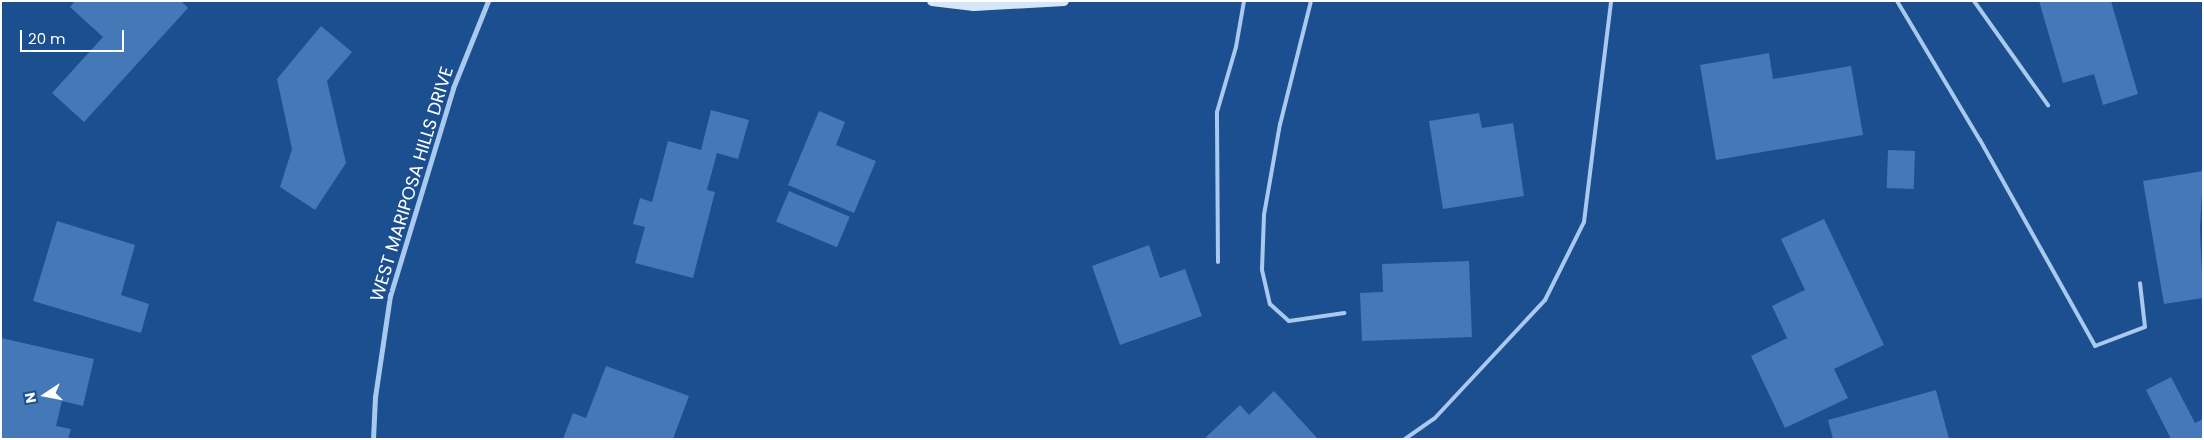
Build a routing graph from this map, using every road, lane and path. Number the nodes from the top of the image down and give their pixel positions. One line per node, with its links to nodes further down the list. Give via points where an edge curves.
1 (488, 1): 13 (street, WEST MARIPOSA HILLS DRIVE, via 453,88 390,296)
2 (932, 1): 3 (street, via 974,6)
3 (1064, 1)
4 (1244, 1): 10 (lane, via 1236,47 1216,112)
5 (1311, 1): 12 (lane, via 1280,124 1264,215 1262,270 1270,304 1289,321)
6 (1611, 1): 14 (lane, via 1584,222 1545,300 1434,419)
7 (1897, 1): 11 (lane, via 1980,140 2095,346 2145,327)
8 (1974, 1): 9 (lane)
9 (2048, 105)
10 (1218, 262)
11 (2140, 284)
12 (1344, 313)
13 (372, 439)
14 (1405, 439)

